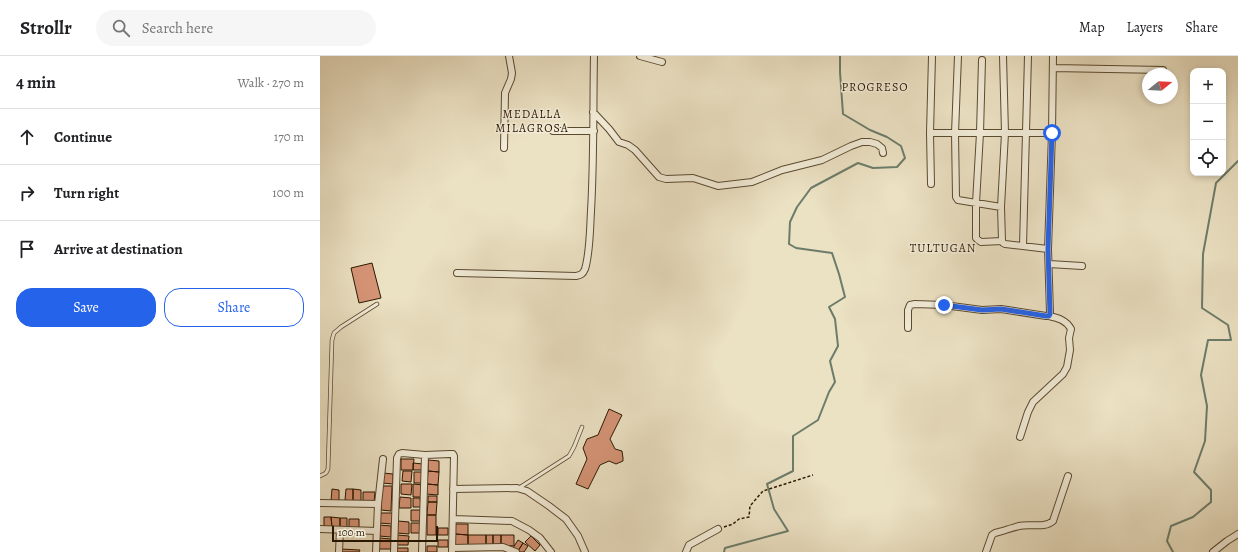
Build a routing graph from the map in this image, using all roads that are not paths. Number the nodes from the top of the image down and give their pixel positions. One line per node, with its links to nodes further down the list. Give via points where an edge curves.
1 (509, 56): 22 (street, via 512,73 505,93)
2 (594, 56): 13 (street)
3 (640, 56): 10 (street)
4 (932, 56): 16 (street)
5 (958, 56): 17 (street)
6 (1003, 56): 19 (street)
7 (1028, 56): 20 (street)
8 (1053, 56): 11 (street)
9 (982, 60): 18 (street)
10 (662, 62)
11 (1053, 68): 12 (street); 21 (street)
12 (1142, 70)
13 (593, 112): 15 (street); 23 (street, via 607,125 619,142 635,150 659,177 666,179 693,178 718,186 737,185 822,160 862,142 877,144)
14 (553, 131): 15 (street)
15 (594, 131): 32 (street, via 589,244 585,270 582,274 576,276)
16 (930, 133): 17 (street); 24 (street)
17 (955, 133): 18 (street); 25 (street, via 956,197 958,200)
18 (980, 133): 19 (street); 25 (street)
19 (1005, 133): 20 (street); 26 (street)
20 (1026, 133): 21 (street); 28 (street)
21 (1052, 133): 29 (street)
22 (504, 148)
23 (883, 153)
24 (930, 184)
25 (976, 203): 26 (street); 27 (street, via 976,238 981,242)
26 (1001, 208): 27 (street)
27 (1002, 241): 28 (street, via 1005,244)
28 (1023, 246): 29 (street)
29 (1048, 249): 30 (street)
30 (1049, 264): 31 (street); 34 (street)
31 (1082, 266)
32 (457, 273)
33 (377, 304): 40 (lane, via 334,333 328,469)
34 (1049, 316): 35 (street, via 1001,309 982,310 916,304 908,310); 37 (street, via 1062,320 1071,329 1067,367 1063,374 1033,402)
35 (908, 328)
36 (582, 427): 42 (lane, via 569,456)
37 (1020, 437)
38 (425, 455): 43 (street, via 453,454); 56 (street, via 400,454 397,458); 57 (street)
39 (383, 460): 45 (street)
40 (320, 476)
41 (1068, 476): 62 (street, via 1050,524 1021,525 995,533)
42 (517, 488): 43 (street); 60 (street, via 527,491 566,519)
43 (453, 489): 46 (street)
44 (320, 503): 45 (street)
45 (378, 504): 50 (street)
46 (453, 519): 52 (street); 59 (street, via 512,522 540,538)
47 (320, 529): 49 (street)
48 (718, 529): 61 (street, via 689,546)
49 (340, 530): 50 (street); 54 (street)
50 (377, 531): 55 (street)
51 (1238, 534): 53 (street)
52 (452, 550): 58 (street, via 503,548)
53 (1216, 551)
54 (339, 552)
55 (376, 552)
56 (394, 552)
57 (422, 552)
58 (516, 552)
59 (551, 552)
60 (585, 552)
61 (686, 552)
62 (986, 552)

